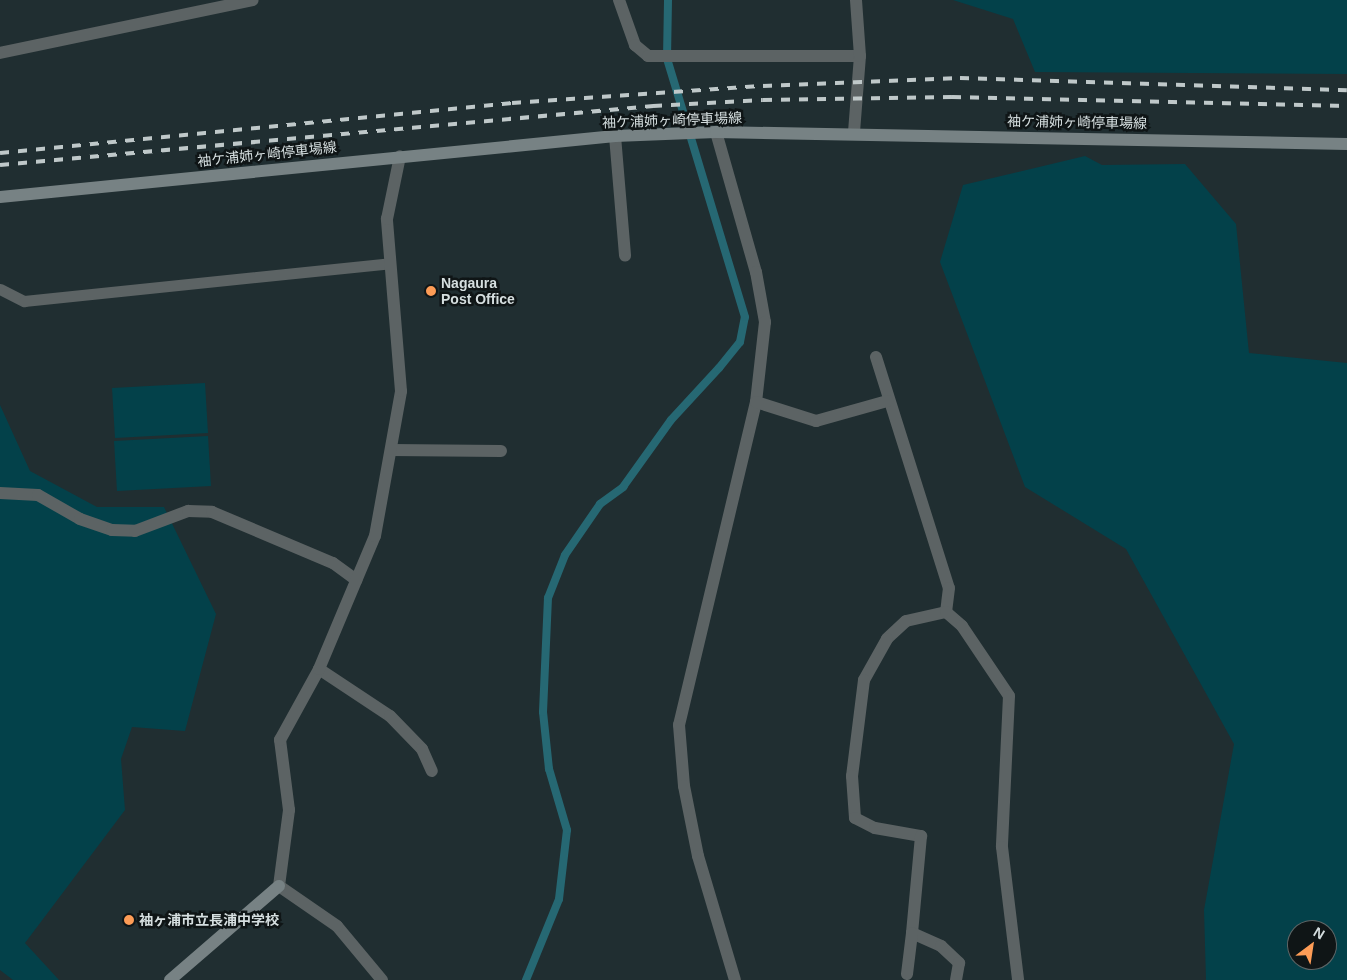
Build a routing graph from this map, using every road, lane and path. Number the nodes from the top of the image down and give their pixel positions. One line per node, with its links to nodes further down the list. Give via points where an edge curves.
1 (253, 0): 4 (street)
2 (619, 0): 5 (street, via 635,45 648,56)
3 (856, 0): 5 (street)
4 (0, 53)
5 (860, 56): 7 (street)
6 (716, 132): 7 (main road, 袖ケ浦姉ヶ崎停車場線); 8 (main road, 袖ケ浦姉ヶ崎停車場線); 17 (street, via 756,272 765,322)
7 (854, 132): 9 (main road, 袖ケ浦姉ヶ崎停車場線)
8 (615, 136): 10 (main road, 袖ケ浦姉ヶ崎停車場線); 12 (street)
9 (1347, 144)
10 (400, 156): 11 (main road, 袖ケ浦姉ヶ崎停車場線); 13 (street, via 388,220)
11 (0, 197)
12 (625, 256)
13 (390, 263): 14 (lane, via 24,301); 18 (street, via 401,391)
14 (0, 289)
15 (876, 357): 16 (street)
16 (887, 401): 17 (street, via 816,421); 22 (street, via 949,588)
17 (756, 402): 30 (street, via 679,725 684,786 698,856)
18 (391, 450): 19 (street); 21 (street, via 376,536)
19 (501, 451)
20 (0, 493): 21 (street, via 38,495 112,530 135,531 188,512 212,512 333,563)
21 (356, 580): 23 (street)
22 (946, 612): 26 (street, via 906,620 888,639 864,680 852,776 855,818 875,828 920,836); 32 (street, via 962,626 1009,696 1002,847)
23 (319, 669): 24 (street, via 390,716 422,749); 25 (street, via 280,740 289,810)
24 (432, 771)
25 (278, 886): 28 (main road); 29 (street, via 337,926)
26 (912, 932): 27 (street); 31 (street, via 941,946 958,963)
27 (907, 974)
28 (170, 980)
29 (382, 980)
30 (735, 980)
31 (956, 980)
32 (1018, 980)

